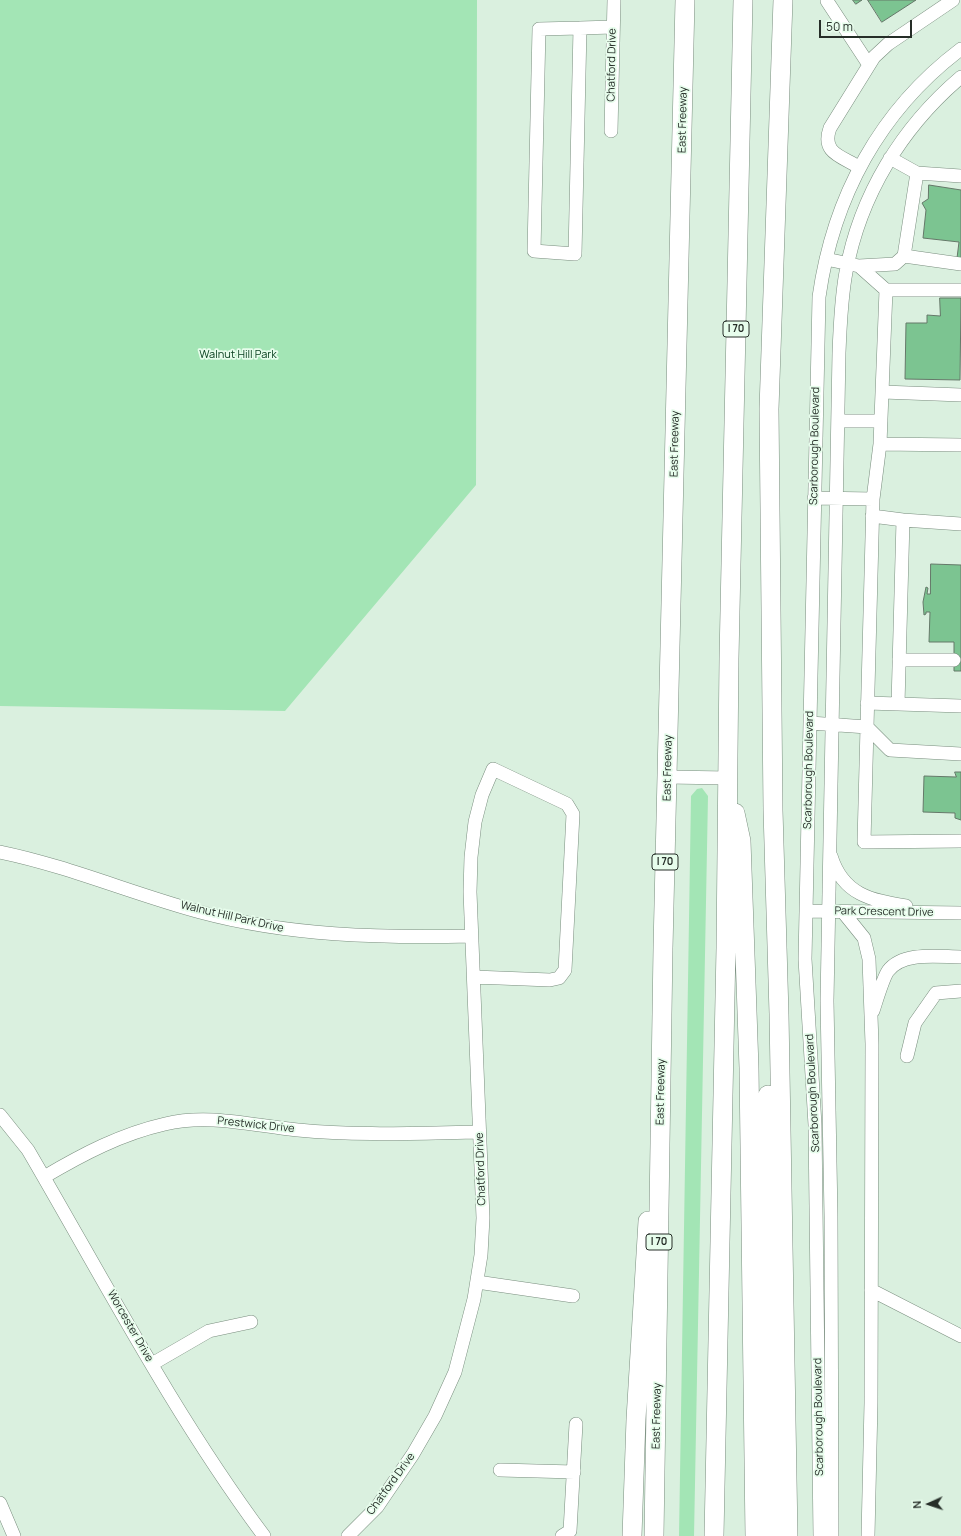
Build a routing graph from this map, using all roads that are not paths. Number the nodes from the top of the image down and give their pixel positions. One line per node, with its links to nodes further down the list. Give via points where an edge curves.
1 (614, 0): 7 (street, Chatford Drive)
2 (685, 0): 44 (highway, East Freeway / I 70)
3 (743, 0): 45 (highway, I 70)
4 (783, 0): 49 (highway, via 769,409)
5 (953, 0): 10 (street, via 888,44)
6 (827, 1): 10 (street)
7 (613, 27): 8 (street); 12 (street, Chatford Drive)
8 (580, 28): 8 (street, via 539,29 534,251 574,254)
9 (961, 49): 14 (street, Scarborough Boulevard, via 926,78 903,102 874,140)
10 (869, 65): 14 (street, via 830,128 826,139 830,150)
11 (961, 77): 13 (street, Scarborough Boulevard, via 922,115)
12 (612, 131)
13 (890, 158): 15 (street); 20 (street, Scarborough Boulevard, via 874,187 852,244)
14 (859, 167): 18 (street, Scarborough Boulevard, via 840,212)
15 (917, 173): 16 (street); 17 (street)
16 (961, 176)
17 (904, 256): 19 (street); 20 (street, via 895,264)
18 (826, 260): 20 (street); 29 (street, Scarborough Boulevard, via 818,314)
19 (961, 264)
20 (853, 265): 21 (street); 26 (street, Scarborough Boulevard, via 841,306)
21 (886, 290): 22 (street); 23 (street)
22 (961, 290)
23 (883, 392): 24 (street); 25 (street)
24 (961, 395)
25 (881, 420): 26 (street); 27 (street)
26 (838, 421): 30 (street, Scarborough Boulevard)
27 (880, 444): 28 (street); 31 (street)
28 (961, 445)
29 (814, 498): 30 (street); 40 (street, Scarborough Boulevard)
30 (837, 498): 31 (street); 41 (street, Scarborough Boulevard)
31 (873, 499): 32 (street)
32 (872, 516): 33 (street); 37 (street)
33 (903, 520): 34 (street); 35 (street)
34 (961, 524)
35 (899, 660): 36 (street); 38 (street)
36 (954, 660)
37 (867, 703): 38 (street); 42 (street)
38 (898, 704): 39 (street)
39 (961, 706)
40 (810, 723): 41 (street); 50 (street, Scarborough Boulevard)
41 (832, 724): 42 (street); 47 (street, Scarborough Boulevard)
42 (867, 727): 43 (street, via 890,750); 46 (street, via 864,842)
43 (961, 754)
44 (668, 777): 45 (street); 56 (highway, East Freeway / I 70)
45 (728, 778): 81 (highway, I 70); 82 (highway, via 741,841 749,1068)
46 (961, 841)
47 (830, 851): 51 (street, Scarborough Boulevard); 53 (street, via 841,877 865,898)
48 (0, 852): 55 (street, Walnut Hill Park Drive, via 35,859 201,913 290,930 405,937)
49 (775, 864): 83 (highway, via 765,1205 770,1400); 84 (highway)
50 (806, 911): 51 (street, Park Crescent Drive); 85 (street, Scarborough Boulevard, via 805,959 815,1125)
51 (828, 911): 52 (street, Park Crescent Drive); 86 (street, Scarborough Boulevard)
52 (843, 912): 53 (street, Park Crescent Drive); 60 (street, via 861,934 868,948)
53 (945, 913): 54 (street, Park Crescent Drive)
54 (961, 913)
55 (471, 936): 58 (street, Chatford Drive); 58 (street, Chatford Drive, via 471,857 482,794 493,769 567,804 573,814 565,970 559,978 550,980)
56 (663, 948): 79 (highway); 80 (highway, East Freeway / I 70)
57 (961, 957): 60 (street, via 918,957 900,961 888,971)
58 (474, 977): 63 (street, Chatford Drive)
59 (961, 991): 61 (street, via 936,993 915,1023)
60 (870, 1020): 66 (street)
61 (907, 1056)
62 (0, 1115): 64 (street, Worcester Drive, via 28,1150)
63 (479, 1132): 64 (street, Prestwick Drive, via 356,1134 297,1130 233,1121 199,1120 167,1123 104,1144); 65 (street, Chatford Drive, via 483,1218)
64 (44, 1177): 70 (street, Worcester Drive)
65 (477, 1282): 67 (street); 77 (street, Chatford Drive, via 466,1336 455,1372 435,1416 413,1454 376,1507)
66 (871, 1290): 69 (street); 87 (street)
67 (573, 1296)
68 (251, 1322): 70 (street, via 209,1331)
69 (961, 1336)
70 (152, 1364): 76 (street, Worcester Drive, via 194,1437)
71 (576, 1424): 73 (street)
72 (500, 1470): 73 (street)
73 (574, 1472): 78 (street, via 570,1531)
74 (0, 1503): 75 (street)
75 (14, 1536)
76 (264, 1536)
77 (348, 1536)
78 (562, 1536)
79 (632, 1536)
80 (654, 1536)
81 (714, 1536)
82 (755, 1536)
83 (770, 1536)
84 (788, 1536)
85 (820, 1536)
86 (832, 1536)
87 (868, 1536)

